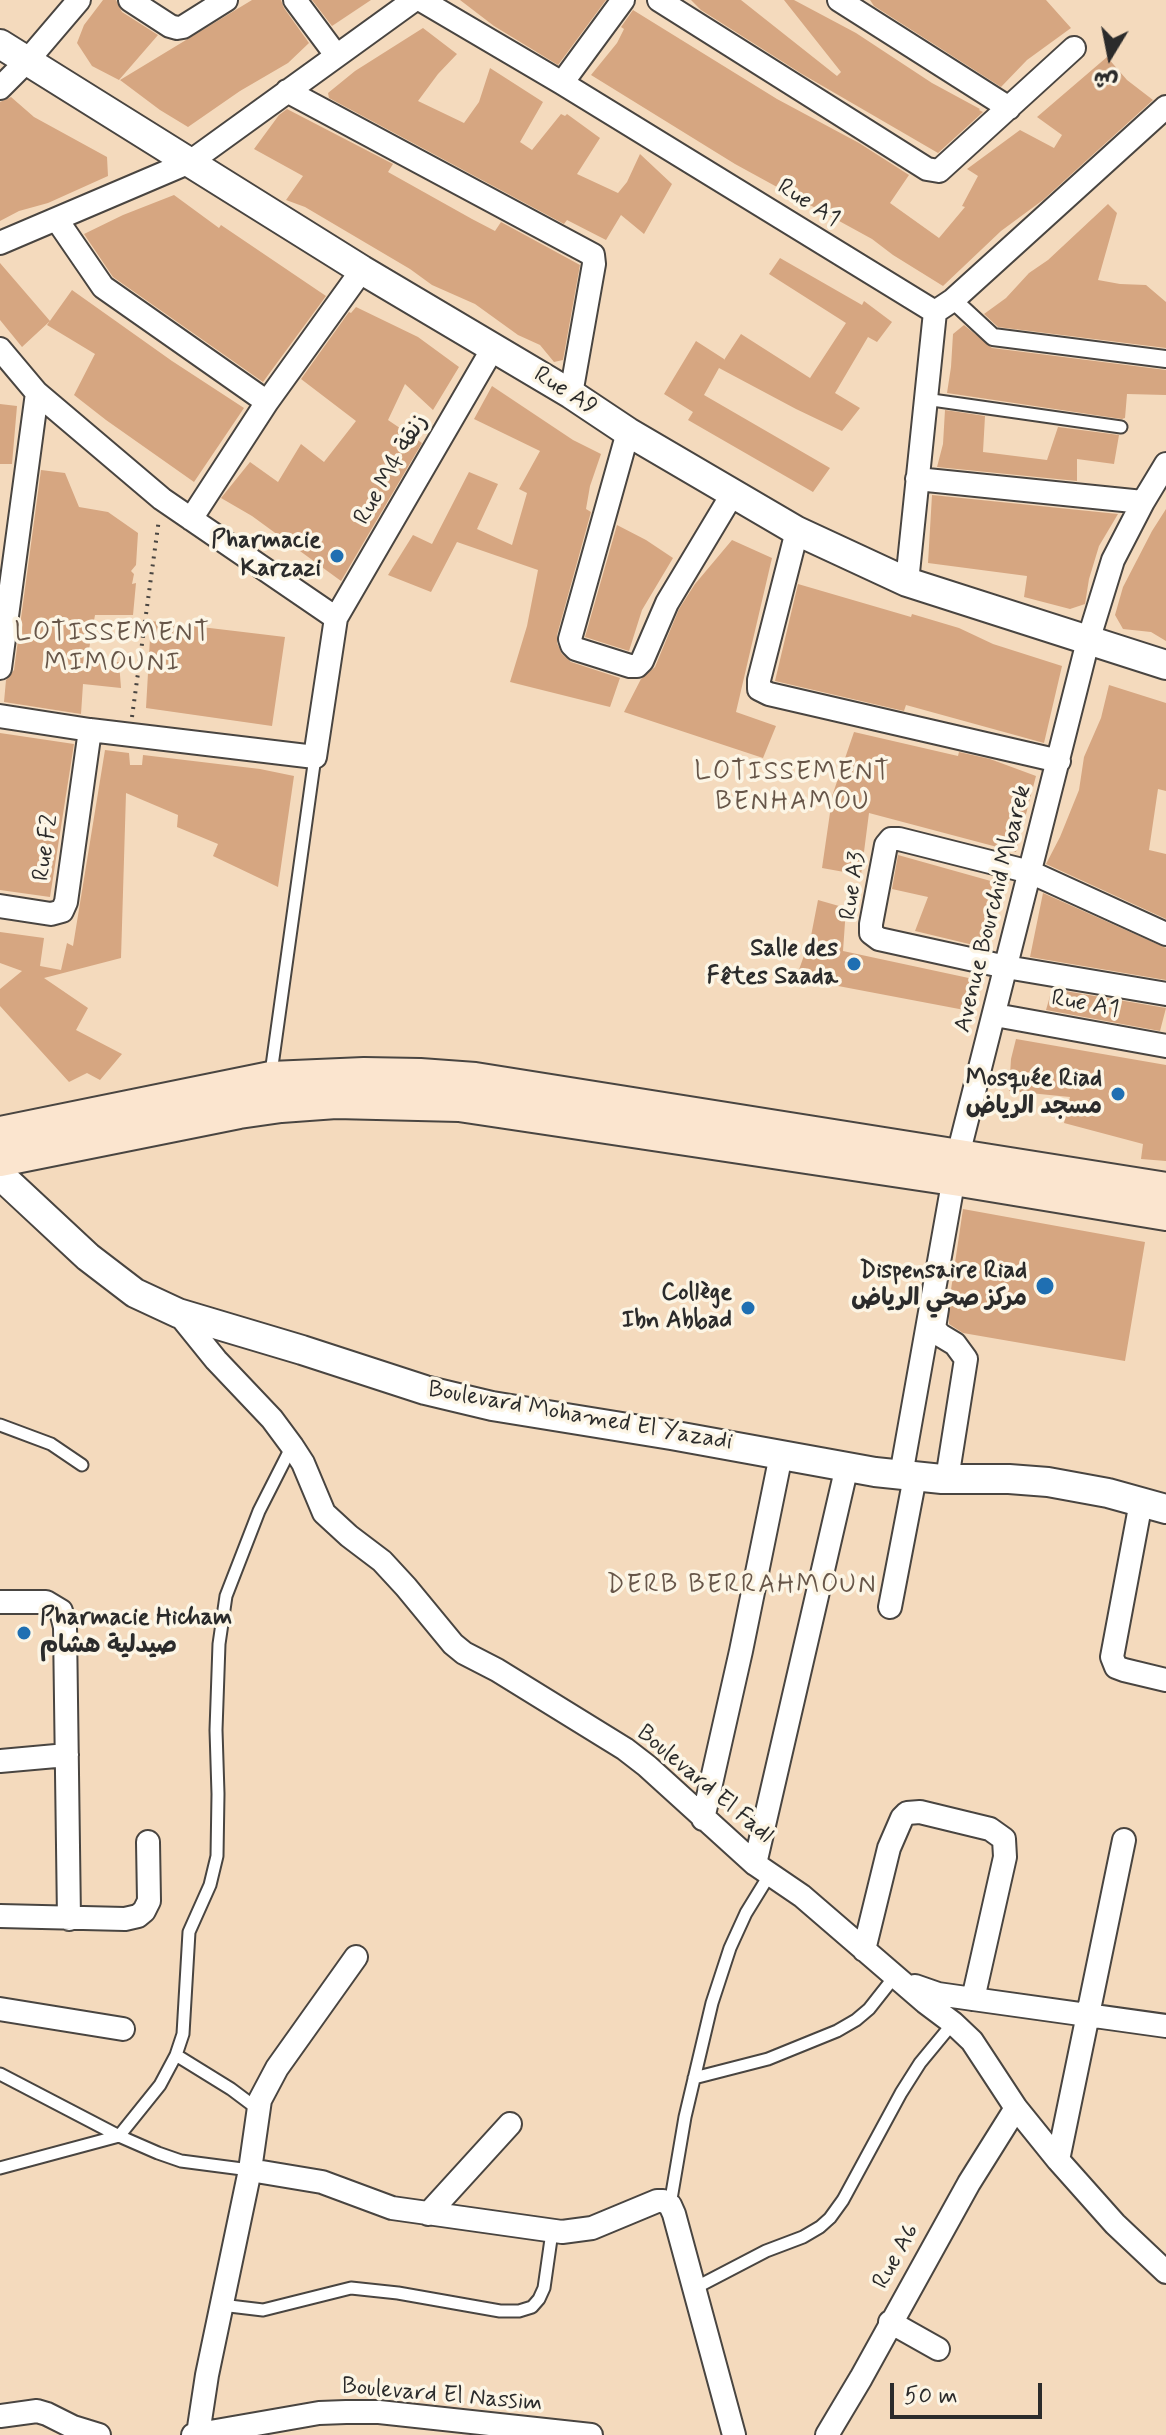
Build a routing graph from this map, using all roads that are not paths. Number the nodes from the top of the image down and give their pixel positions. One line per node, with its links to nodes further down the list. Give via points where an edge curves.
1 (79, 0): 13 (street)
2 (130, 0): 3 (street, via 177,28)
3 (226, 0)
4 (295, 0): 12 (street)
5 (414, 0): 12 (street)
6 (421, 0): 14 (street, Rue A1)
7 (623, 0): 14 (street)
8 (659, 0): 18 (street, via 927,169 939,171)
9 (839, 0): 18 (street)
10 (0, 44): 13 (street, Rue A9)
11 (1074, 48): 18 (street)
12 (336, 55): 16 (street)
13 (27, 61): 15 (street); 19 (street, Rue A9)
14 (562, 83): 23 (street, Rue A1)
15 (0, 88)
16 (287, 91): 19 (street); 28 (street, via 593,255)
17 (1166, 107): 23 (street)
18 (1009, 108)
19 (190, 162): 20 (street); 22 (street, Rue A9)
20 (57, 220): 21 (street); 30 (street, via 103,287)
21 (0, 243)
22 (362, 270): 24 (street, Rue A9); 30 (street)
23 (944, 306): 26 (street, via 993,337); 29 (street)
24 (493, 348): 28 (street, Rue A9); 40 (street, Rue M4 زنقة)
25 (0, 349): 27 (street)
26 (1166, 359)
27 (37, 393): 37 (street); 43 (street)
28 (571, 394): 32 (street, Rue A9)
29 (925, 399): 31 (lane); 34 (street)
30 (267, 402): 37 (street)
31 (1121, 427)
32 (628, 432): 35 (street, Rue A9); 35 (street, via 570,639 576,649 637,666 667,603)
33 (1166, 464): 36 (street, Avenue Bourchid Mbarek)
34 (917, 479): 36 (street); 39 (street)
35 (733, 493): 38 (street, Rue A9)
36 (1143, 502): 41 (street, Avenue Bourchid Mbarek, via 1113,560)
37 (191, 519): 40 (street)
38 (797, 531): 39 (street, Rue A9); 47 (street, via 759,689)
39 (907, 582): 41 (street, Rue A9)
40 (336, 618): 46 (street)
41 (1088, 641): 42 (street, Rue A9); 47 (street, Avenue Bourchid Mbarek)
42 (1166, 665)
43 (0, 668)
44 (0, 716): 45 (street)
45 (90, 730): 46 (street); 49 (street, Rue F2, via 62,911)
46 (315, 757): 55 (lane)
47 (1059, 761): 48 (street, Avenue Bourchid Mbarek)
48 (1030, 872): 50 (street, Rue A3); 51 (street, Avenue Bourchid Mbarek); 51 (street, Rue A3, via 899,839 886,845 871,933)
49 (0, 906)
50 (1166, 934)
51 (1006, 967): 52 (street, Rue A3); 53 (street, Avenue Bourchid Mbarek)
52 (1166, 994)
53 (995, 1015): 54 (street, Rue A1); 57 (street, Avenue Bourchid Mbarek)
54 (1166, 1046)
55 (271, 1078): 56 (main road); 57 (main road, via 364,1074 475,1079)
56 (0, 1133)
57 (957, 1171): 58 (main road, via 473,1107 336,1102 239,1112); 59 (main road); 60 (main road); 67 (street, Avenue Bourchid Mbarek); 68 (street, via 934,1324 966,1359)
58 (1, 1177): 61 (street, Boulevard Mohamed El Yazadi, via 119,1282)
59 (1166, 1189)
60 (1166, 1214)
61 (178, 1313): 63 (street, Boulevard El Fadl); 64 (street, Boulevard Mohamed El Yazadi, via 456,1398)
62 (0, 1425): 65 (lane, via 51,1444)
63 (292, 1446): 75 (street, Boulevard El Fadl, via 324,1513 382,1561 453,1644 625,1749); 90 (lane, via 259,1511 226,1596 216,1716 217,1856 189,1932 183,2034)
64 (781, 1455): 66 (street, Boulevard Mohamed El Yazadi); 75 (street)
65 (82, 1465)
66 (847, 1466): 67 (street, Boulevard Mohamed El Yazadi); 78 (street)
67 (908, 1476): 68 (street, Boulevard Mohamed El Yazadi); 71 (street, Avenue Bourchid Mbarek)
68 (947, 1479): 69 (street, Boulevard Mohamed El Yazadi, via 1048,1482)
69 (1153, 1505): 72 (street, via 1112,1657 1124,1670)
70 (0, 1602): 73 (street, via 46,1602 61,1611)
71 (890, 1607)
72 (1166, 1680)
73 (67, 1755): 74 (street); 80 (street)
74 (0, 1761)
75 (703, 1819): 78 (street, Boulevard El Fadl)
76 (1124, 1840): 86 (street)
77 (148, 1842): 80 (street, via 149,1901 144,1911 125,1919)
78 (763, 1869): 81 (street, Boulevard El Fadl); 92 (lane, via 730,1948)
79 (0, 1916): 80 (street)
80 (69, 1919)
81 (864, 1950): 83 (street, Boulevard El Fadl); 84 (street, via 889,1848 907,1813 990,1829 1004,1839 1005,1857)
82 (356, 1957): 94 (street, via 277,2068)
83 (899, 1979): 84 (street, via 938,1994); 87 (street, Boulevard El Fadl); 92 (lane, via 837,2031 768,2059)
84 (973, 1999): 86 (street)
85 (0, 2009): 89 (street)
86 (1089, 2015): 88 (street); 97 (street)
87 (953, 2023): 93 (street, Boulevard El Fadl, via 972,2041); 104 (lane, via 901,2093 830,2218 803,2237)
88 (1166, 2026)
89 (123, 2029)
90 (176, 2055): 94 (lane); 96 (lane, via 160,2085)
91 (0, 2074): 96 (lane)
92 (694, 2078): 100 (lane)
93 (1016, 2108): 97 (street, Boulevard El Fadl); 106 (street, Rue A6)
94 (259, 2111): 99 (street)
95 (510, 2124): 101 (street)
96 (119, 2136): 98 (lane); 99 (lane, via 181,2161)
97 (1058, 2160): 103 (street, Boulevard El Fadl)
98 (0, 2168)
99 (250, 2170): 101 (street, via 322,2182 392,2208); 105 (street)
100 (670, 2205): 102 (street, via 657,2201 592,2228); 104 (street)
101 (428, 2214): 102 (street)
102 (552, 2232): 105 (lane, via 544,2288 532,2307 519,2311 351,2288 263,2310)
103 (1166, 2272)
104 (695, 2288): 113 (street)
105 (221, 2305): 111 (street)
106 (890, 2322): 107 (street); 114 (street, Rue A6)
107 (938, 2349)
108 (0, 2416): 110 (street, via 37,2411)
109 (453, 2427): 111 (street, Boulevard El Nassim, via 379,2412 333,2412); 112 (street, Boulevard El Nassim)
110 (98, 2435)
111 (196, 2435)
112 (591, 2435)
113 (734, 2435)
114 (827, 2435)

